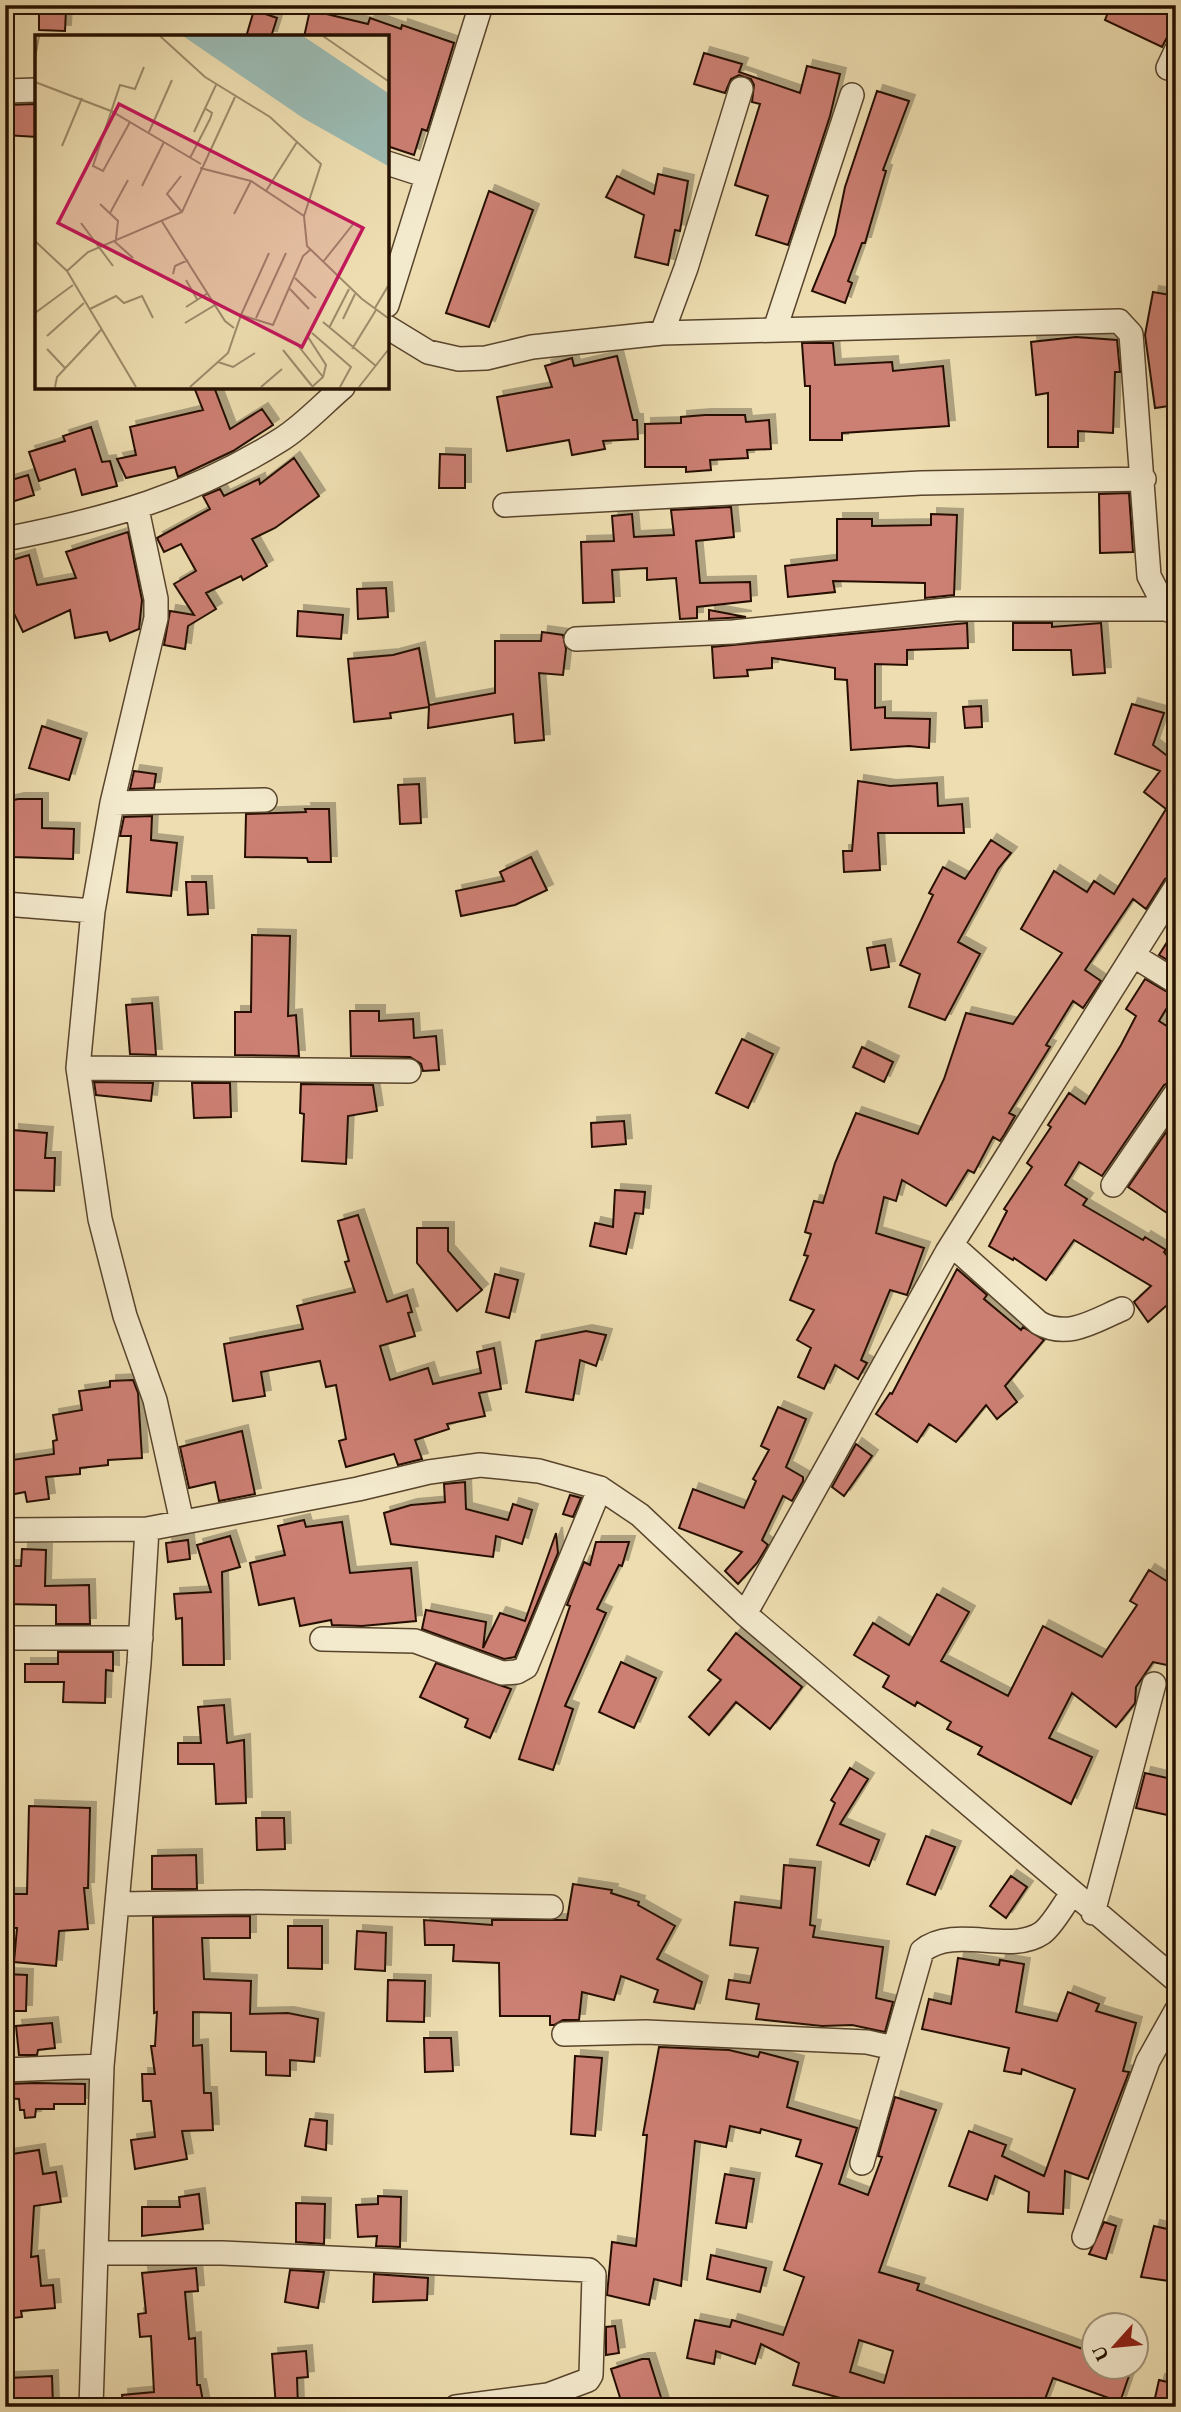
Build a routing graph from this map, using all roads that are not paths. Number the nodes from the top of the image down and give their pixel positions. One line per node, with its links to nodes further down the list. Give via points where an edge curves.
1 (481, 5): 7 (street)
2 (741, 89): 11 (street)
3 (35, 90): 4 (street)
4 (5, 91)
5 (852, 95): 10 (street)
6 (388, 163): 7 (street)
7 (427, 176): 8 (street)
8 (388, 302)
9 (388, 328): 11 (street, via 428,352 459,359)
10 (775, 329): 11 (street); 13 (street, via 1119,321 1131,334)
11 (662, 333)
12 (342, 388): 15 (street, via 284,438 212,478)
13 (1144, 479): 14 (street, via 921,483); 17 (street, via 1149,576)
14 (505, 505)
15 (137, 509): 16 (street); 20 (street, via 156,618)
16 (5, 539)
17 (1171, 611): 18 (street, via 955,609 733,632)
18 (576, 639)
19 (265, 800): 20 (street)
20 (112, 803): 23 (street)
21 (1176, 887): 24 (street)
22 (5, 904): 23 (street)
23 (93, 911): 26 (street)
24 (1134, 956): 25 (street); 30 (street)
25 (1176, 982)
26 (78, 1068): 27 (street); 33 (street, via 100,1220 125,1315 155,1400)
27 (410, 1071)
28 (1176, 1093): 29 (street)
29 (1113, 1185)
30 (952, 1245): 31 (street, via 1049,1329 1062,1332); 36 (street)
31 (1122, 1309)
32 (600, 1488): 33 (street, via 539,1471 480,1465); 36 (street, via 640,1516); 39 (street, via 526,1667 517,1672 502,1673 415,1641)
33 (182, 1522): 34 (street)
34 (147, 1529): 35 (street); 38 (street)
35 (5, 1530)
36 (745, 1614): 41 (street)
37 (5, 1638): 38 (street)
38 (141, 1638): 42 (street)
39 (322, 1639)
40 (1154, 1684): 44 (street)
41 (1072, 1894): 44 (street); 48 (street, via 1044,1932 1026,1939 940,1940 922,1951)
42 (119, 1904): 43 (street); 49 (street)
43 (551, 1907)
44 (1093, 1913): 45 (street)
45 (1176, 1980)
46 (1176, 2011): 52 (street, via 1148,2062)
47 (564, 2034): 48 (street, via 646,2032 867,2042)
48 (894, 2048): 51 (street)
49 (102, 2066): 50 (street); 53 (street)
50 (5, 2070)
51 (862, 2163)
52 (1084, 2237)
53 (96, 2253): 54 (street); 55 (street, via 222,2253 589,2270 594,2275 588,2380 548,2395)
54 (91, 2407)
55 (456, 2407)

